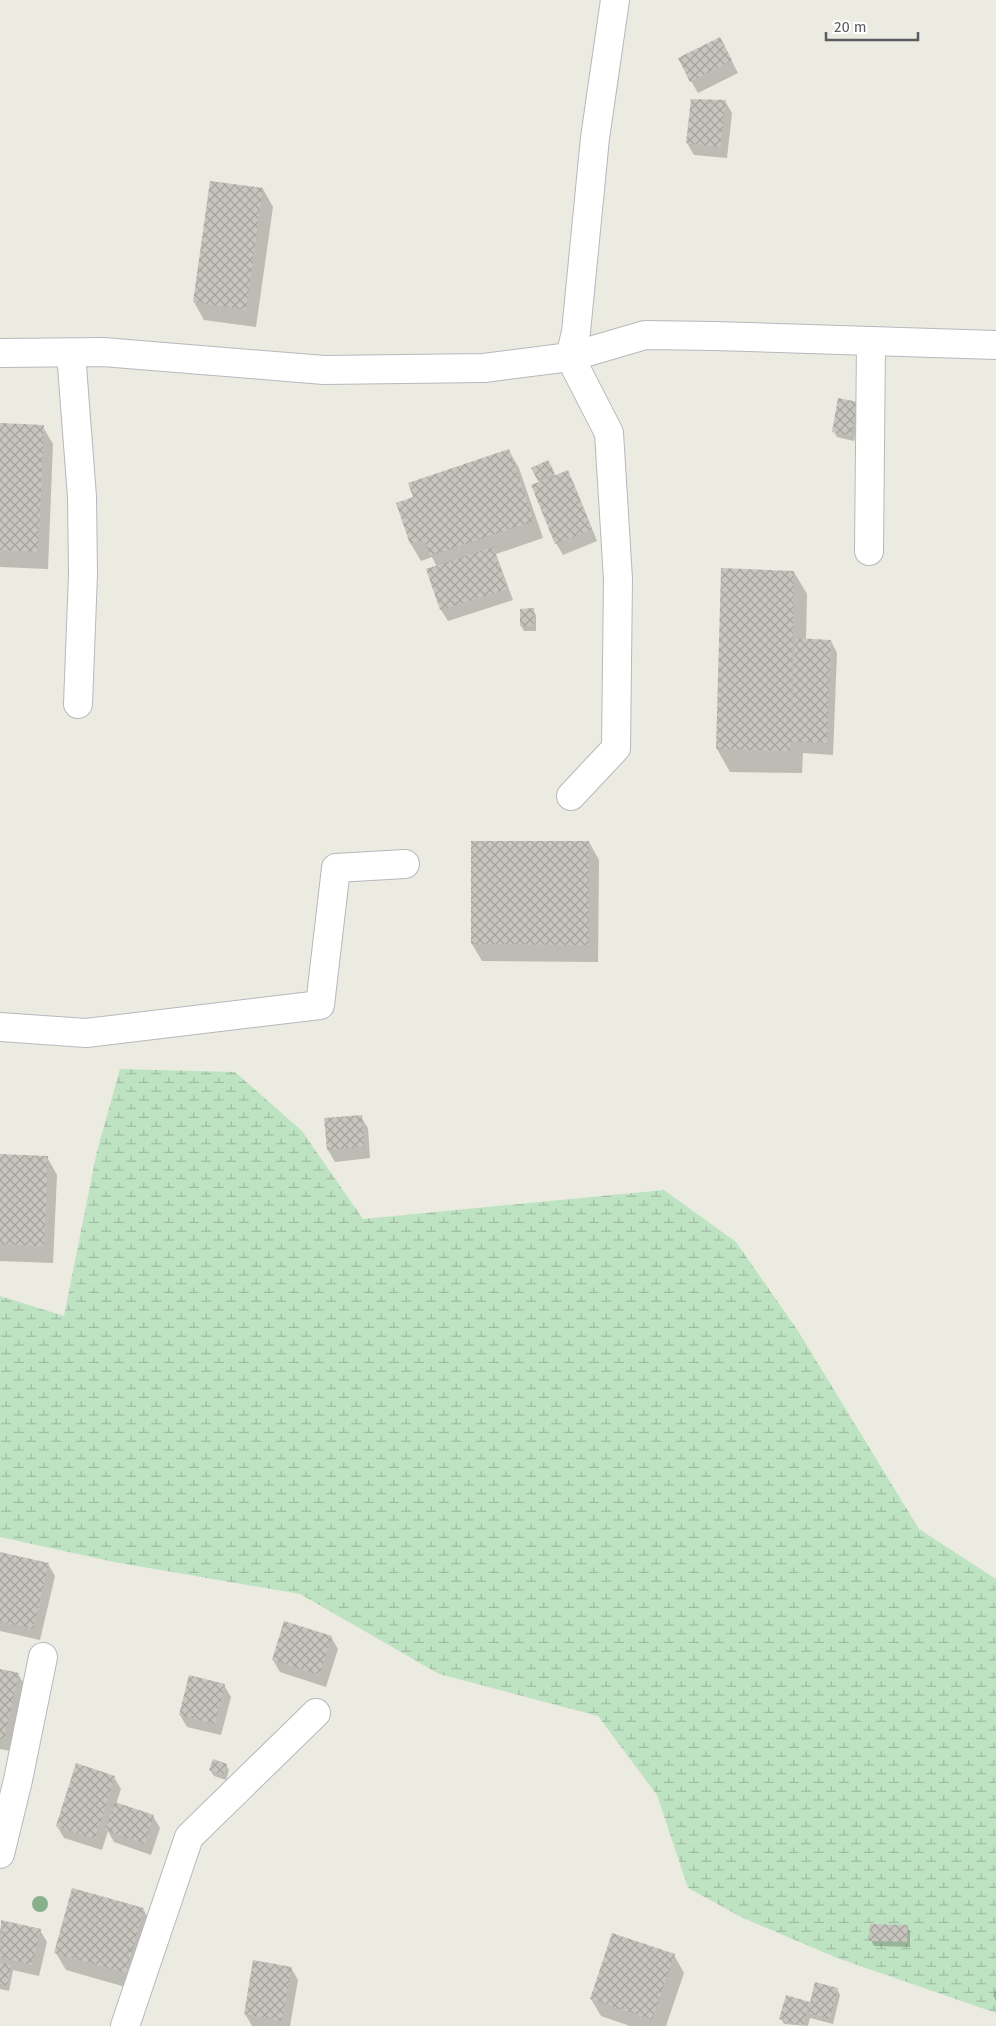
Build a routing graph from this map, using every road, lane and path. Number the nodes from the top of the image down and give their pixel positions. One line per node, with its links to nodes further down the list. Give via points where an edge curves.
1 (615, 0): 6 (street, via 595,138 576,332)
2 (870, 342): 3 (street); 6 (street, via 645,335); 7 (street)
3 (996, 345)
4 (0, 353): 5 (street)
5 (71, 353): 6 (street, via 103,352 324,370 484,368); 8 (street, via 82,498)
6 (570, 358): 9 (street, via 609,434 618,579 616,748)
7 (868, 551)
8 (78, 704)
9 (571, 796)
10 (405, 864): 11 (street, via 336,868 320,1004 86,1033)
11 (0, 1027)
12 (43, 1657): 14 (street)
13 (316, 1713): 15 (street, via 189,1837)
14 (0, 1854)
15 (125, 2026)

